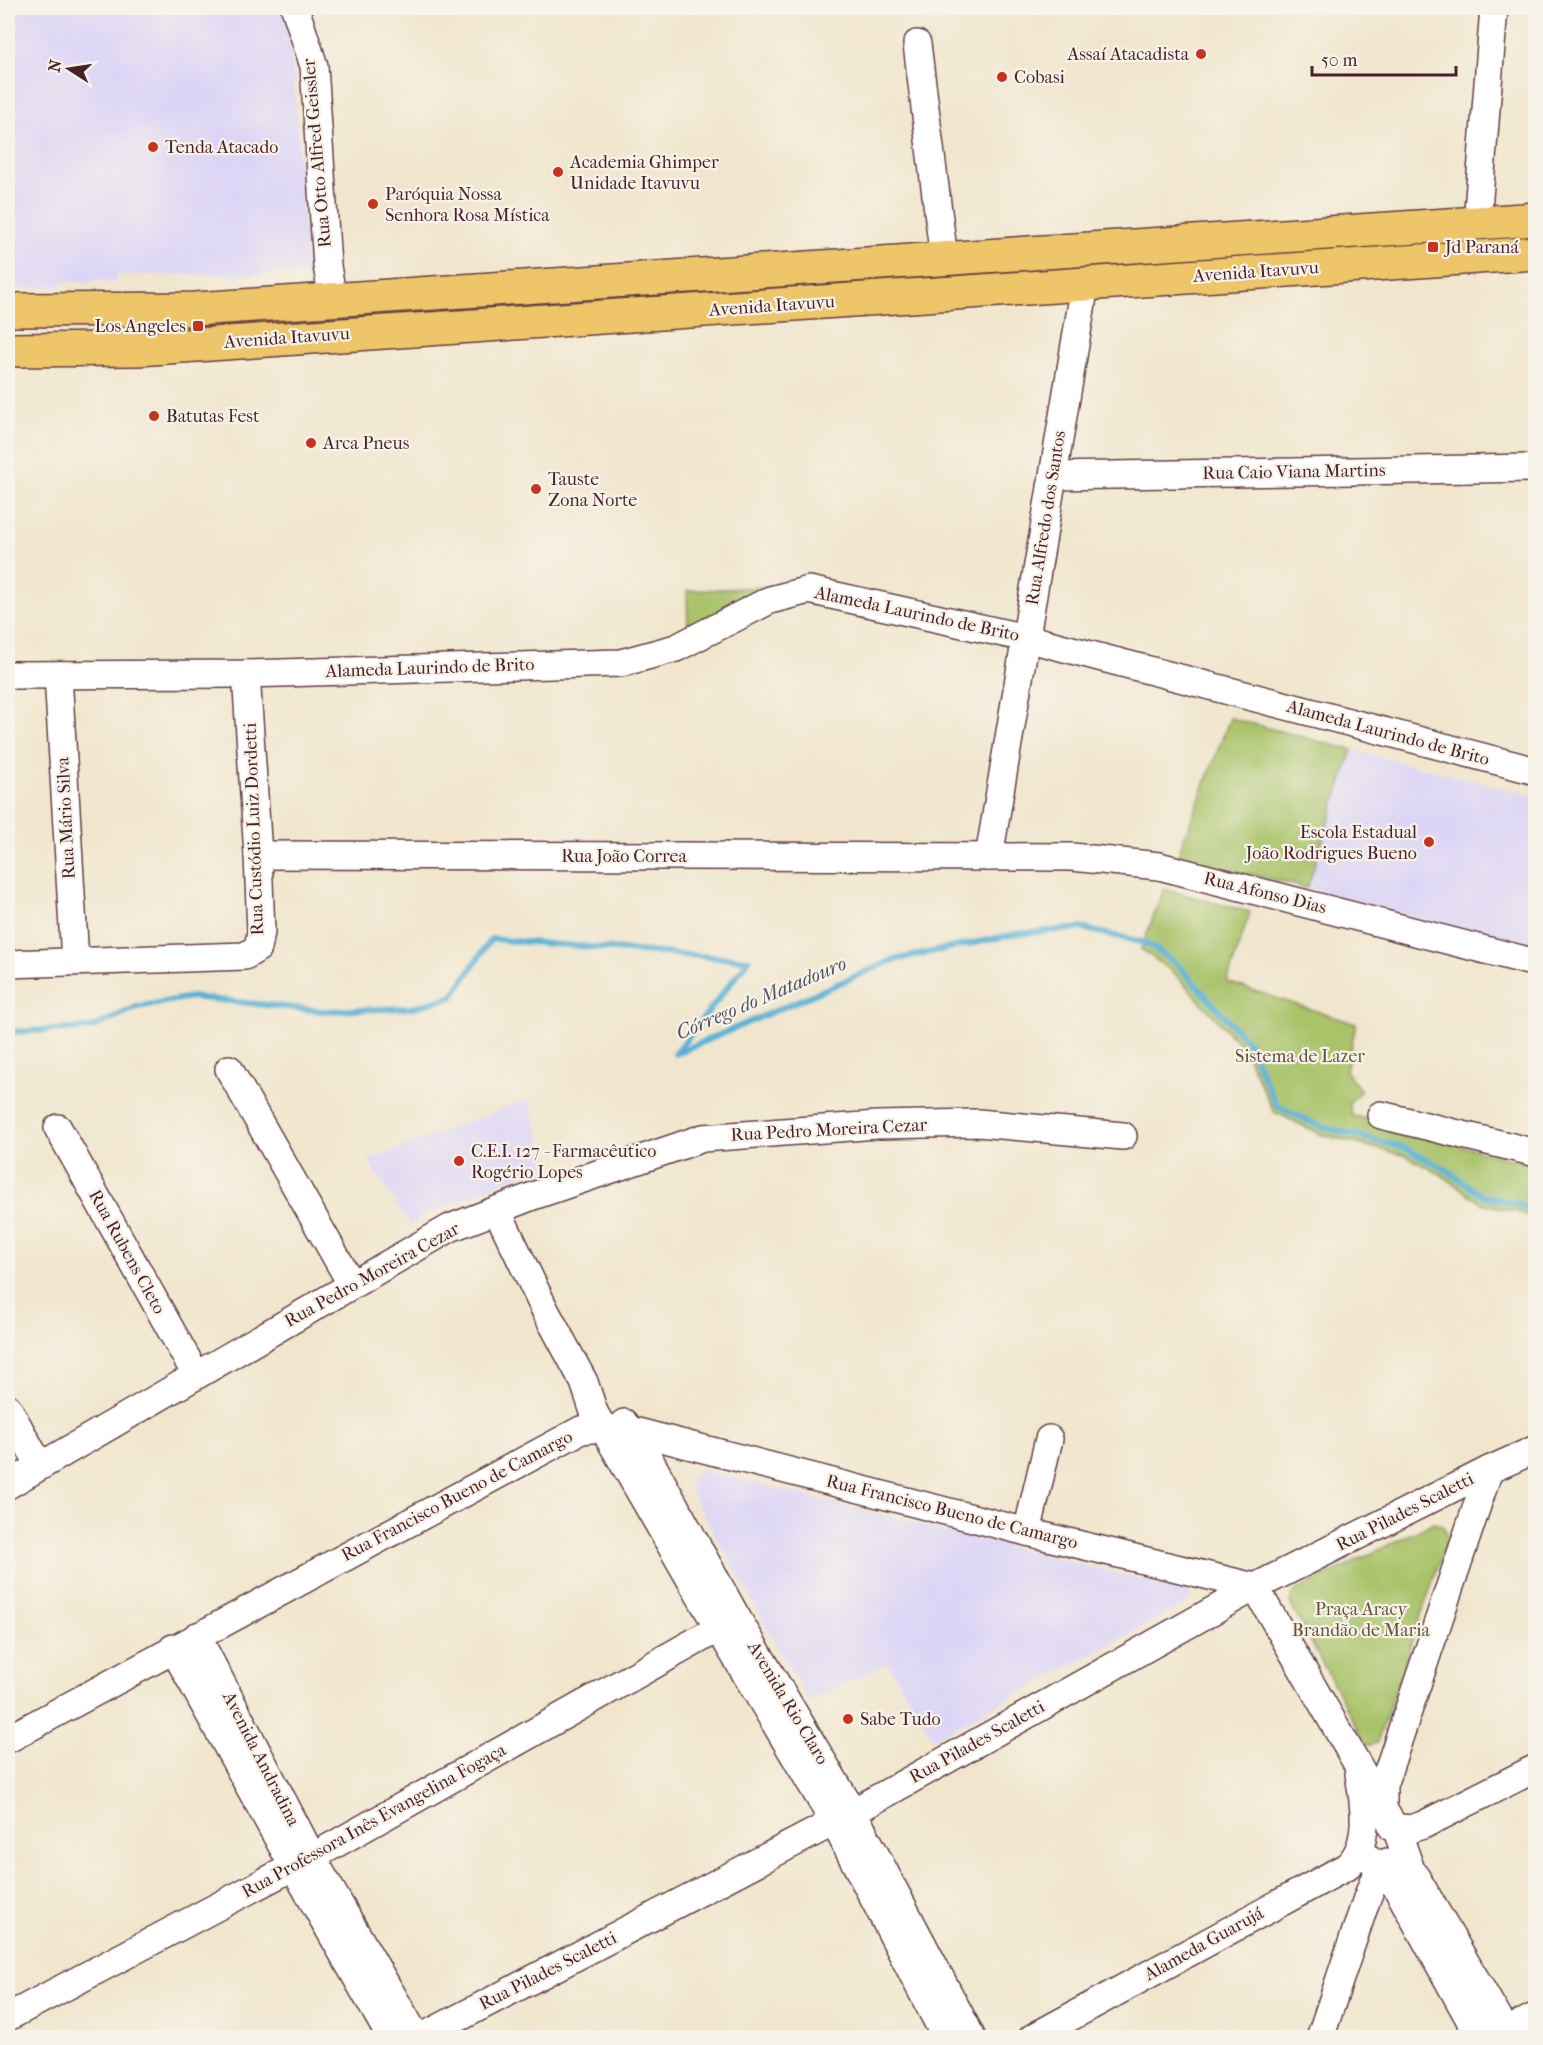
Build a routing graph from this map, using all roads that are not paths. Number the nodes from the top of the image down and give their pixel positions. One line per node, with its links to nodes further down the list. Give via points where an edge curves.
1 (296, 8): 9 (street, Rua Otto Alfred Geissler, via 314,66 327,275)
2 (1494, 8): 5 (street)
3 (917, 44): 7 (street)
4 (1536, 219): 5 (main road, Avenida Itavuvu)
5 (1477, 223): 7 (main road, Avenida Itavuvu)
6 (1536, 253): 8 (main road, Avenida Itavuvu)
7 (944, 259): 9 (main road, Avenida Itavuvu)
8 (1085, 285): 11 (main road, Avenida Itavuvu); 14 (street, Rua Alfredo dos Santos)
9 (333, 300): 10 (main road, Avenida Itavuvu, via 195,309); 11 (main road)
10 (8, 310)
11 (367, 332): 12 (main road, Avenida Itavuvu, via 138,349)
12 (8, 350)
13 (1536, 468): 14 (street, Rua Caio Viana Martins)
14 (1053, 476): 15 (street, Rua Alfredo dos Santos)
15 (1026, 638): 16 (street, Alameda Laurindo de Brito, via 809,590 770,600 676,648 621,663); 19 (street, Alameda Laurindo de Brito); 21 (street, Rua Alfredo dos Santos)
16 (246, 674): 18 (street, Alameda Laurindo de Brito); 20 (street, Rua Custódio Luiz Dordetti)
17 (8, 675): 18 (street, Alameda Laurindo de Brito)
18 (58, 675): 22 (street, Rua Mário Silva)
19 (1536, 771)
20 (258, 855): 21 (street, Rua João Correa); 22 (street, Rua Custódio Luiz Dordetti, via 261,932 258,948 245,956)
21 (989, 857): 23 (street, Rua Afonso Dias, via 1072,857 1159,866)
22 (75, 961): 24 (street, Rua Custódio Luiz Dordetti)
23 (1536, 963)
24 (8, 964)
25 (229, 1069): 31 (street)
26 (1381, 1115): 29 (street)
27 (58, 1128): 32 (street, Rua Rubens Cleto)
28 (1123, 1136): 30 (street, Rua Pedro Moreira Cezar, via 978,1123 877,1125 704,1138)
29 (1536, 1153)
30 (497, 1210): 31 (street, Rua Pedro Moreira Cezar, via 450,1228); 33 (street, Avenida Rio Claro)
31 (352, 1285): 32 (street, Rua Pedro Moreira Cezar)
32 (196, 1375): 40 (street, Rua Pedro Moreira Cezar)
33 (584, 1382): 35 (street, Avenida Rio Claro); 36 (street, Avenida Rio Claro)
34 (8, 1408): 40 (street)
35 (603, 1428): 36 (street, Rua Francisco Bueno de Camargo); 50 (street, Avenida Rio Claro); 51 (street, Rua Francisco Bueno de Camargo, via 581,1430)
36 (630, 1430): 38 (street, Rua Francisco Bueno de Camargo); 44 (street, Avenida Rio Claro)
37 (1049, 1439): 46 (street)
38 (693, 1446): 44 (street, via 674,1469); 46 (street, Rua Francisco Bueno de Camargo)
39 (1536, 1449): 41 (street, Rua Pilades Scaletti)
40 (40, 1466): 42 (street, Rua Pedro Moreira Cezar)
41 (1489, 1470): 43 (street, Rua Pilades Scaletti); 45 (street)
42 (8, 1485)
43 (1447, 1491): 45 (street, via 1463,1494); 48 (street, Rua Pilades Scaletti)
44 (672, 1498): 50 (street, Avenida Rio Claro)
45 (1473, 1518): 57 (street, via 1386,1777 1382,1797)
46 (1027, 1532): 47 (street, Rua Francisco Bueno de Camargo)
47 (1186, 1570): 48 (street, Rua Francisco Bueno de Camargo); 49 (street, via 1206,1591 1209,1600)
48 (1256, 1587): 49 (street, Rua Pilades Scaletti); 54 (street)
49 (1203, 1616): 56 (street, Rua Pilades Scaletti)
50 (728, 1624): 56 (street, Avenida Rio Claro); 59 (street, Rua Professora Inês Evangelina Fogaça)
51 (197, 1636): 52 (street, Rua Francisco Bueno de Camargo); 59 (street, Avenida Andradina)
52 (173, 1648): 53 (street, Rua Francisco Bueno de Camargo); 59 (street, Avenida Andradina)
53 (8, 1739)
54 (1353, 1756): 57 (street); 58 (street)
55 (1536, 1768): 57 (street, via 1423,1826)
56 (844, 1817): 64 (street, Rua Pilades Scaletti); 65 (street, Avenida Rio Claro); 66 (street, Avenida Rio Claro)
57 (1393, 1826): 58 (street, via 1400,1850 1394,1859); 62 (street, via 1410,1867)
58 (1375, 1857): 67 (street, Alameda Guarujá, via 1358,1854 1346,1867); 68 (street, via 1367,1898); 69 (street)
59 (302, 1862): 61 (street, Rua Professora Inês Evangelina Fogaça); 63 (street, Avenida Andradina); 64 (street, Avenida Andradina)
60 (1536, 2016): 62 (street)
61 (8, 2017)
62 (1509, 2034)
63 (391, 2037)
64 (418, 2037)
65 (946, 2037)
66 (972, 2037)
67 (1032, 2037)
68 (1320, 2037)
69 (1480, 2037)

